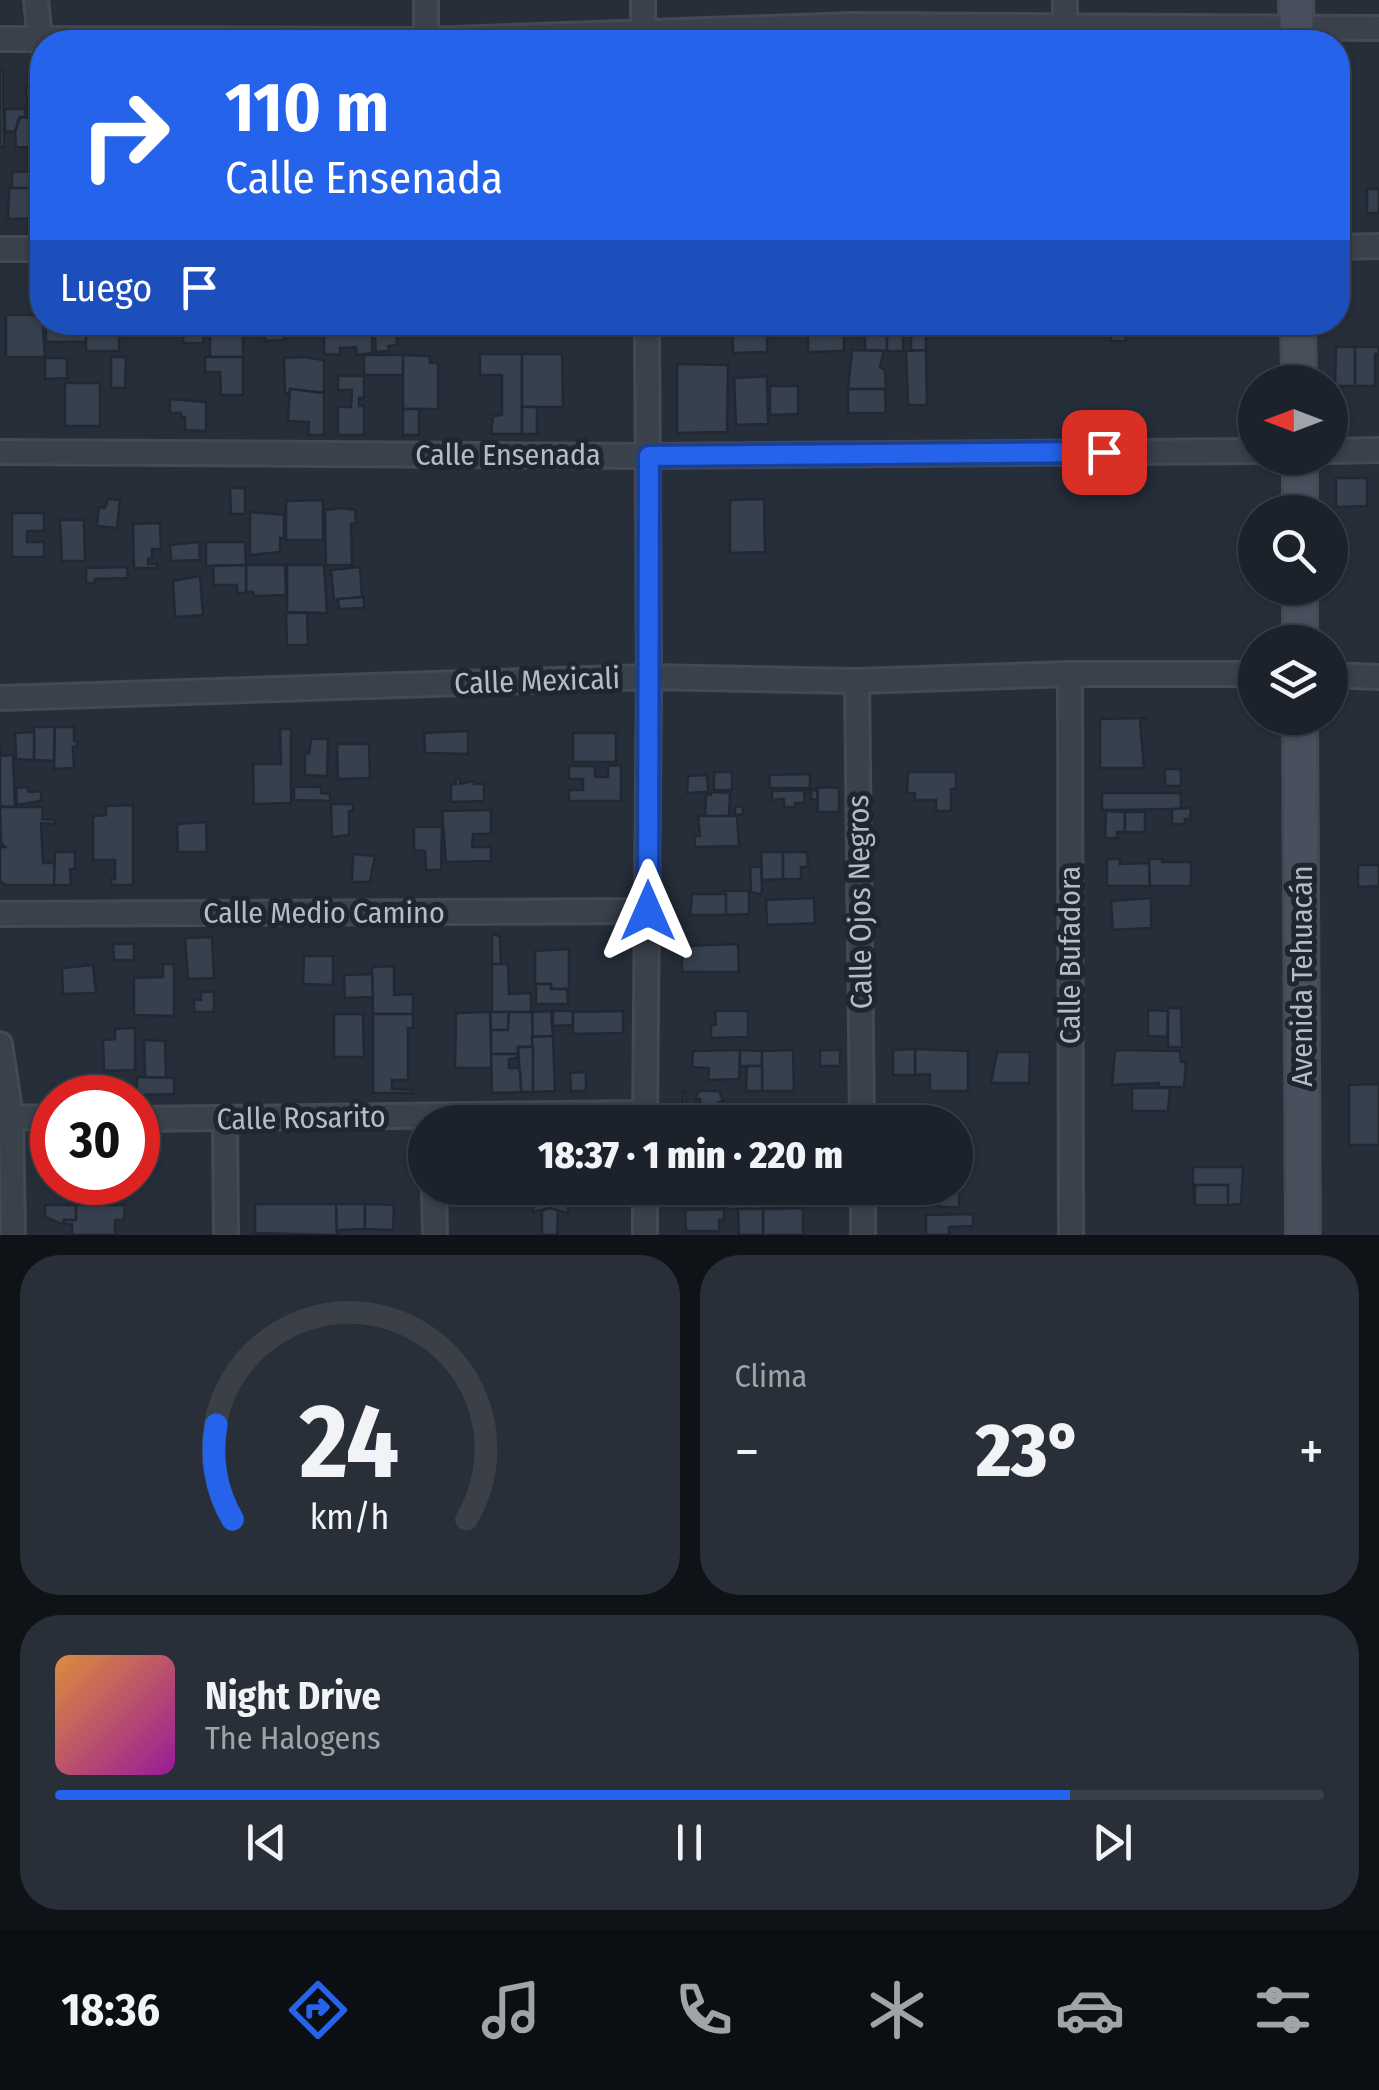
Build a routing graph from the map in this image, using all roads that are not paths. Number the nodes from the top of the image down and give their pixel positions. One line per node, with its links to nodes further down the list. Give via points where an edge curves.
1 (36, 0): 10 (street)
2 (426, 0): 11 (street)
3 (643, 0): 12 (street)
4 (852, 0): 7 (street)
5 (1065, 0): 8 (street)
6 (1296, 23): 8 (street); 9 (street)
7 (852, 25): 8 (street); 13 (street)
8 (1065, 26)
9 (1379, 28)
10 (39, 30)
11 (426, 30)
12 (643, 30)
13 (757, 30)
14 (30, 38): 15 (street)
15 (0, 40)
16 (1350, 246): 17 (street)
17 (1379, 246)
18 (0, 249): 19 (street)
19 (30, 249)
20 (647, 335): 27 (street)
21 (1298, 335): 22 (street)
22 (1299, 365)
23 (1348, 450): 24 (street)
24 (1379, 450)
25 (1238, 451): 27 (street, Calle Ensenada)
26 (0, 452): 27 (street, Calle Ensenada)
27 (649, 456): 31 (street)
28 (1070, 674): 29 (street, Calle Mexicali); 33 (street, Calle Mexicali); 54 (street, Calle Bufadora)
29 (1238, 674)
30 (1348, 676): 32 (street)
31 (649, 677): 33 (street, Calle Mexicali); 34 (street, Calle Mexicali); 36 (street)
32 (1379, 677)
33 (857, 681): 40 (street, Calle Ojos Negros)
34 (0, 698)
35 (1300, 735): 55 (street, Avenida Tehuacán)
36 (648, 911): 37 (street, Calle Medio Camino); 39 (street)
37 (0, 914)
38 (0, 1044): 41 (street)
39 (645, 1105)
40 (862, 1105)
41 (11, 1117): 42 (street); 49 (street)
42 (30, 1117)
43 (160, 1119): 45 (street, Calle Rosarito)
44 (408, 1119): 45 (street, Calle Rosarito)
45 (224, 1120): 50 (street)
46 (434, 1205): 51 (street)
47 (645, 1205): 52 (street)
48 (863, 1205): 53 (street)
49 (13, 1235)
50 (226, 1235)
51 (435, 1235)
52 (645, 1235)
53 (863, 1235)
54 (1071, 1235)
55 (1303, 1235)

